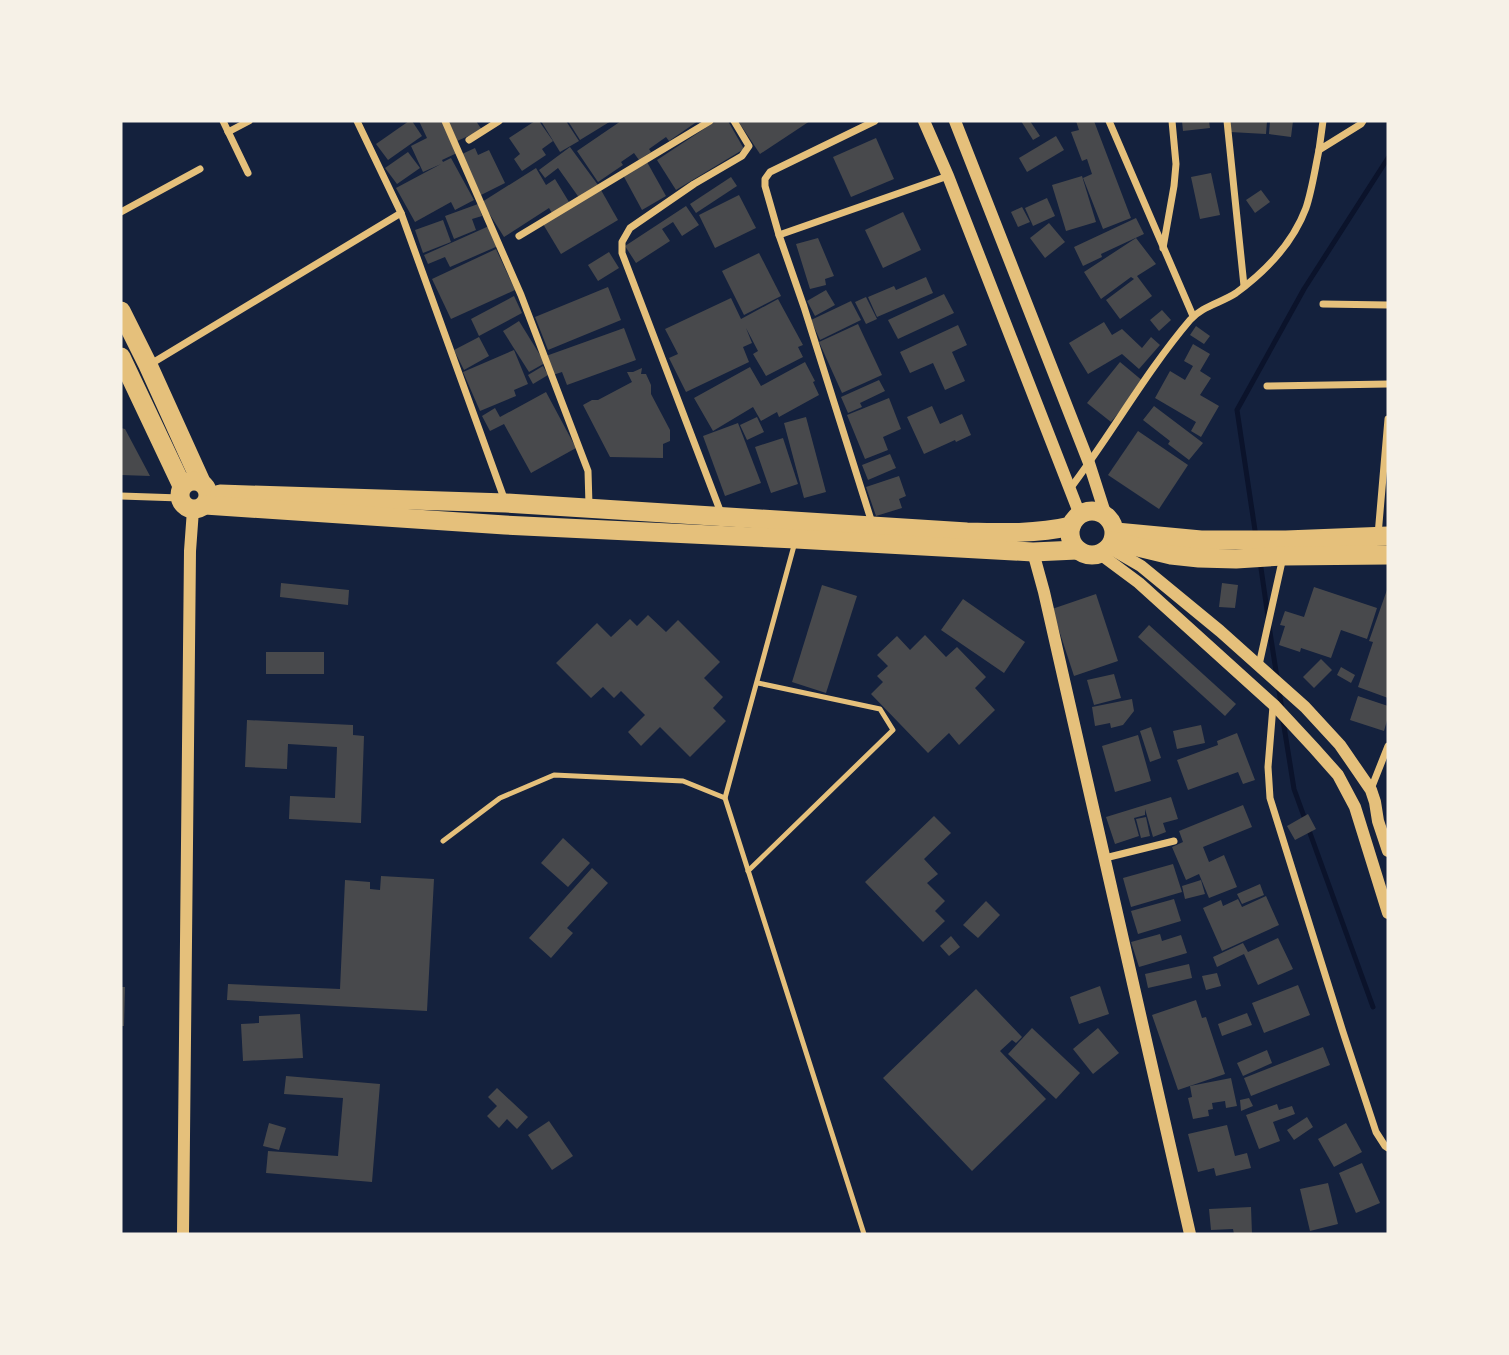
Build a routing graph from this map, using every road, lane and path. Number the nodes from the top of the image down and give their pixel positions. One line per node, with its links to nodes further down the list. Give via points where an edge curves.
1 (223, 121): 16 (street)
2 (249, 121): 16 (street)
3 (357, 121): 23 (street)
4 (446, 121): 42 (street, via 521,295 587,471)
5 (499, 121): 17 (street)
6 (710, 121): 25 (street)
7 (734, 121): 43 (street, via 747,140 747,151 630,229 622,242 622,253)
8 (875, 121): 24 (street, via 765,179)
9 (925, 121): 21 (street)
10 (955, 121): 37 (street)
11 (1109, 121): 26 (street)
12 (1172, 121): 26 (street, via 1176,164)
13 (1227, 121): 27 (street)
14 (1323, 121): 18 (street)
15 (1363, 121): 18 (street)
16 (228, 132): 20 (street)
17 (469, 140)
18 (1319, 150): 27 (street, via 1297,229)
19 (200, 169): 22 (street)
20 (248, 173)
21 (948, 176): 24 (street); 38 (street)
22 (121, 212)
23 (401, 213): 33 (street); 41 (street)
24 (779, 235): 45 (street)
25 (519, 236)
26 (1163, 249): 31 (street)
27 (1244, 286): 31 (street)
28 (1323, 304): 29 (street)
29 (1388, 305)
30 (121, 312): 33 (highway)
31 (1193, 316): 37 (street)
32 (121, 357): 40 (highway)
33 (148, 365): 40 (highway)
34 (1388, 384): 35 (street)
35 (1267, 386)
36 (1388, 419): 46 (street)
37 (1089, 463): 38 (street); 48 (street)
38 (1069, 490): 44 (street)
39 (121, 496): 40 (street)
40 (195, 496): 41 (highway); 47 (highway, via 505,525); 66 (street, via 190,551)
41 (506, 503): 42 (highway)
42 (589, 509): 43 (highway)
43 (722, 517): 45 (highway)
44 (1076, 520): 45 (highway, via 1049,531 1010,533); 48 (highway, via 1089,511 1098,512); 49 (highway, via 1070,534)
45 (873, 527)
46 (1383, 536): 48 (highway)
47 (796, 538): 50 (highway); 54 (lane)
48 (1109, 538): 49 (highway, via 1092,556); 52 (highway, via 1199,558); 53 (street); 55 (street, via 1139,583)
49 (1077, 550): 50 (highway)
50 (1033, 552): 62 (street)
51 (1388, 555): 52 (highway)
52 (1283, 556): 53 (street)
53 (1259, 665): 57 (street, via 1340,745)
54 (758, 683): 58 (lane); 63 (lane, via 880,709 893,730)
55 (1274, 706): 64 (street, via 1338,775 1355,807); 65 (street, via 1270,798 1376,1132)
56 (1388, 746): 57 (street)
57 (1371, 790): 61 (street)
58 (725, 798): 59 (lane, via 683,781 554,775 500,797); 63 (lane)
59 (443, 841)
60 (1174, 841): 62 (street)
61 (1388, 851)
62 (1105, 858): 68 (street)
63 (748, 871): 67 (lane)
64 (1388, 913)
65 (1388, 1148)
66 (183, 1234)
67 (864, 1234)
68 (1190, 1234)

